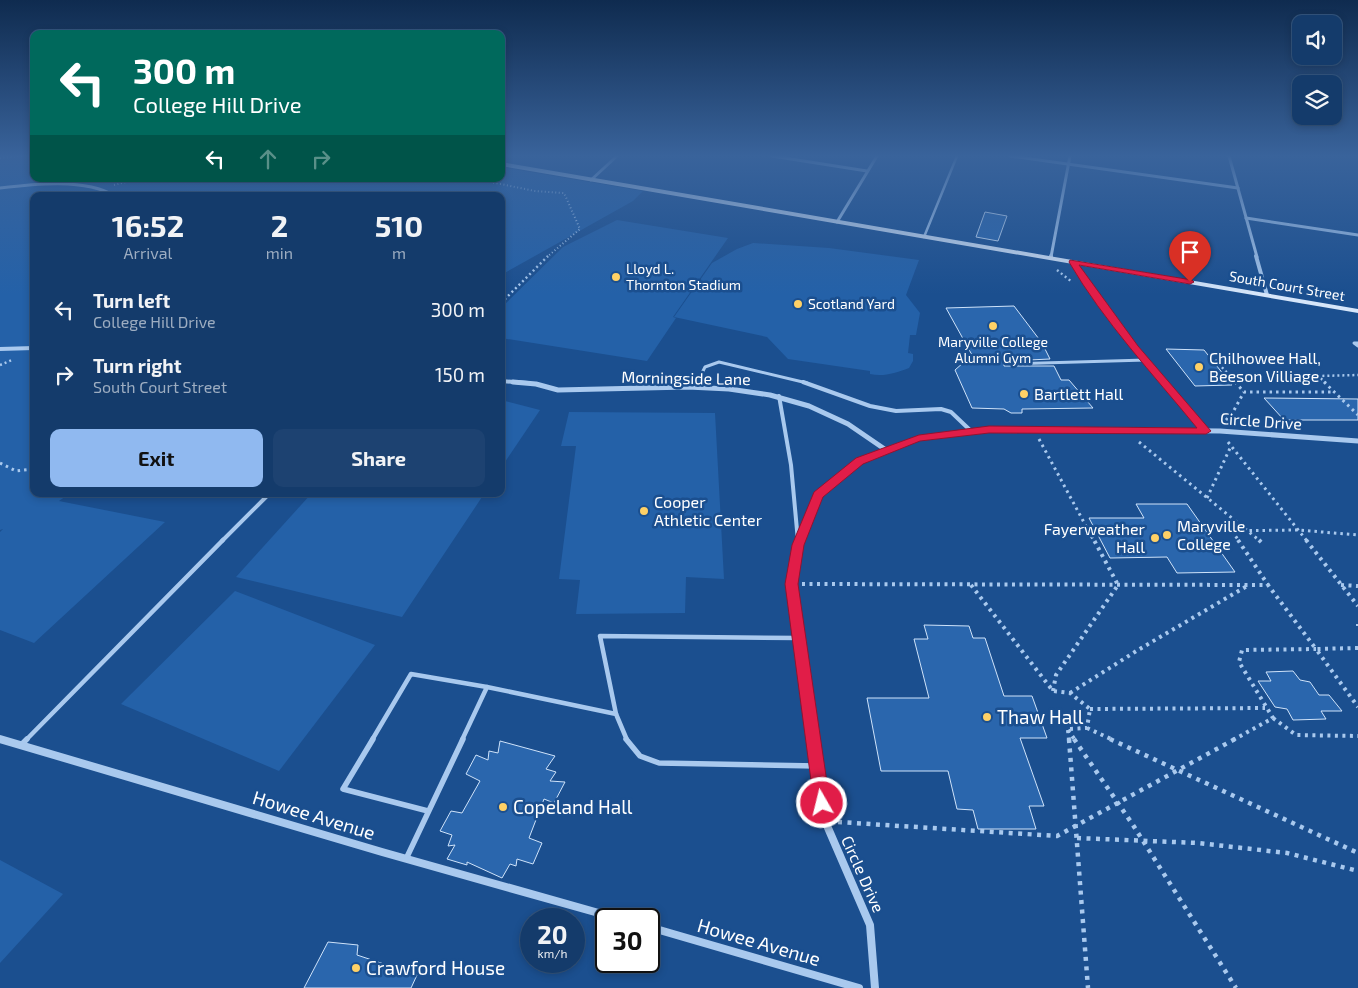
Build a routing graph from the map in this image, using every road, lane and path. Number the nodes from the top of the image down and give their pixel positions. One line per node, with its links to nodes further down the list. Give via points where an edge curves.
1 (568, 202): 16 (path, via 580,229)
2 (720, 202): 8 (street, South Court Street)
3 (849, 202): 8 (street)
4 (938, 202): 10 (lane)
5 (1061, 202): 12 (street)
6 (1242, 202): 7 (street)
7 (1246, 218): 9 (street); 15 (street)
8 (837, 222): 10 (street, South Court Street)
9 (1358, 235)
10 (924, 237): 11 (street, South Court Street)
11 (1038, 256): 12 (street, South Court Street); 14 (path, via 1039,262 1057,270)
12 (1051, 258): 13 (street, South Court Street)
13 (1073, 262): 15 (street, South Court Street); 21 (street)
14 (1076, 285)
15 (1267, 295): 17 (street, South Court Street)
16 (505, 299)
17 (1358, 311)
18 (30, 348): 19 (street)
19 (0, 349)
20 (1212, 356): 26 (path)
21 (1146, 360): 22 (lane); 34 (street)
22 (1007, 364)
23 (1358, 375): 27 (path, via 1318,376)
24 (505, 381): 25 (street, Morningside Lane, via 558,390)
25 (703, 388): 28 (street, Morningside Lane, via 729,388); 33 (lane, via 703,368 709,363 719,362 803,382 870,406 896,411 941,409 951,412)
26 (1244, 392): 27 (path); 29 (path)
27 (1335, 392): 30 (path)
28 (779, 396): 38 (street, Morningside Lane, via 856,427); 49 (lane, via 794,490)
29 (1232, 412)
30 (1358, 415)
31 (1034, 430): 32 (street, Circle Drive); 33 (street, Circle Drive); 52 (path)
32 (1125, 430): 34 (street, Circle Drive); 42 (path)
33 (971, 431): 38 (street, Circle Drive, via 919,438)
34 (1206, 431): 35 (street, Circle Drive)
35 (1220, 431): 36 (street, Circle Drive); 37 (path)
36 (1358, 441)
37 (1231, 446): 42 (path); 43 (path)
38 (886, 450): 49 (street, Circle Drive, via 859,461 818,495)
39 (0, 463): 40 (path, via 16,471)
40 (30, 469)
41 (266, 497): 73 (lane)
42 (1207, 498): 46 (path)
43 (1298, 530): 46 (path); 47 (path); 55 (path)
44 (1217, 531): 45 (path)
45 (1232, 531): 46 (path); 54 (path)
46 (1246, 531): 48 (path)
47 (1358, 536)
48 (1262, 543)
49 (798, 545): 50 (street, Circle Drive)
50 (791, 584): 51 (path); 58 (street, Circle Drive)
51 (971, 585): 52 (path); 62 (path)
52 (1118, 585): 53 (path); 62 (path, via 1056,675)
53 (1248, 585): 54 (path); 63 (path, via 1218,606 1113,664)
54 (1268, 585): 60 (path)
55 (1341, 586): 56 (path); 57 (path)
56 (1358, 586)
57 (1358, 606)
58 (799, 638): 67 (lane, via 600,636); 74 (street, Circle Drive)
59 (1358, 648): 60 (path)
60 (1316, 649): 64 (path); 66 (path, via 1242,650 1239,662)
61 (486, 687): 67 (lane); 77 (lane); 77 (lane, via 411,674 343,789)
62 (1053, 691): 63 (path)
63 (1070, 692): 65 (path)
64 (1358, 707)
65 (1090, 708): 66 (path); 69 (path)
66 (1266, 708): 68 (path)
67 (616, 714): 74 (lane, via 626,738 640,756 659,763)
68 (1273, 718): 71 (path, via 1296,734); 75 (path)
69 (1086, 728): 70 (path); 75 (path)
70 (1068, 730): 76 (path); 79 (path)
71 (1358, 736)
72 (0, 739): 73 (street, Howee Avenue)
73 (21, 745): 83 (street, Howee Avenue)
74 (817, 766): 78 (street, Circle Drive)
75 (1179, 770): 76 (path); 82 (path)
76 (1120, 802): 79 (path); 81 (path)
77 (428, 811): 83 (lane)
78 (824, 821): 79 (path, via 1057,836); 88 (street, Circle Drive, via 870,925)
79 (1076, 826): 80 (path)
80 (1077, 838): 81 (path); 89 (path)
81 (1142, 840): 84 (path, via 1287,853); 90 (path)
82 (1358, 853)
83 (406, 859): 85 (street, Howee Avenue)
84 (1358, 871)
85 (595, 912)
86 (660, 930): 87 (street, Howee Avenue)
87 (859, 988)
88 (875, 988)
89 (1088, 988)
90 (1236, 988)

